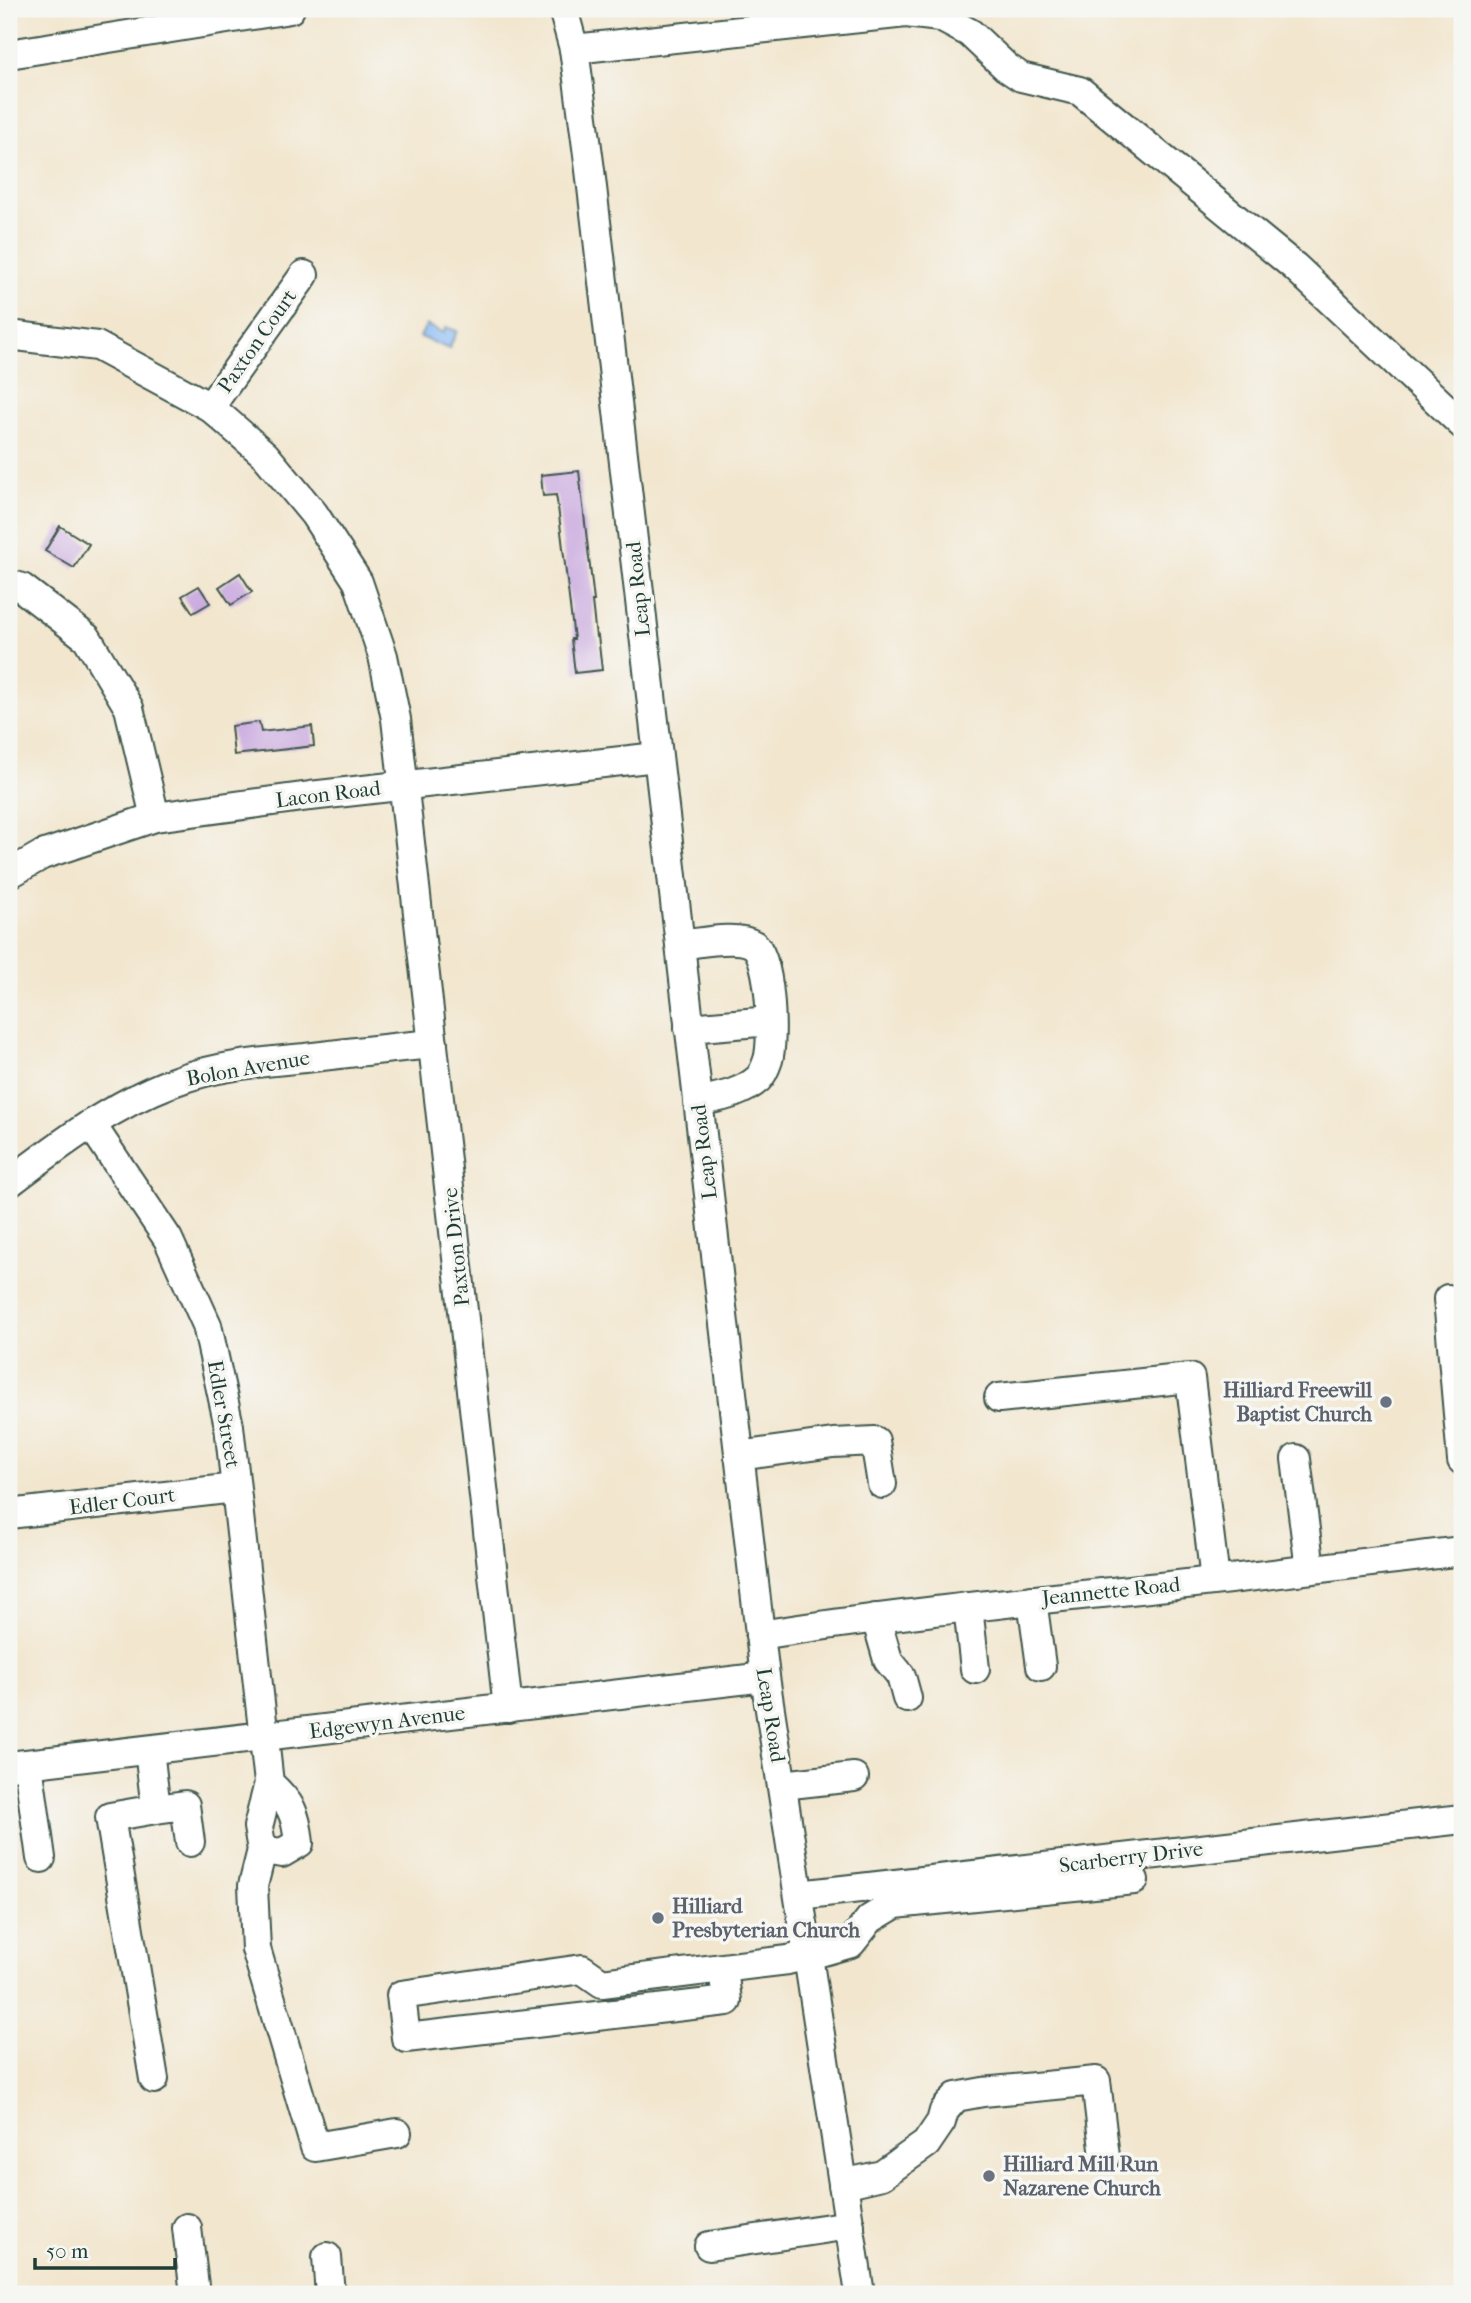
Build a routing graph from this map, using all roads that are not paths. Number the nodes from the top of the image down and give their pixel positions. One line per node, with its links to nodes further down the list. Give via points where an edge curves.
1 (290, 9): 4 (street)
2 (563, 9): 3 (street, Leap Road)
3 (574, 48): 8 (street, via 906,13 940,17 970,33 1021,77 1080,91 1295,267); 10 (street, Leap Road)
4 (9, 54)
5 (304, 275): 7 (street, Paxton Court)
6 (9, 335): 7 (street, Paxton Drive, via 97,346)
7 (210, 407): 11 (street, Paxton Drive, via 265,455 314,514 358,582 383,656)
8 (1462, 424)
9 (9, 584): 12 (street, via 22,588 87,638 129,708)
10 (657, 757): 11 (street, Lacon Road); 14 (street, Leap Road)
11 (404, 785): 12 (street, Lacon Road); 17 (street, Paxton Drive)
12 (155, 817): 13 (street, Lacon Road, via 43,855)
13 (9, 874)
14 (680, 946): 15 (street, via 745,940 757,946 765,962); 16 (street, Leap Road)
15 (770, 1021): 16 (street); 18 (street, via 768,1059 759,1078 736,1093)
16 (690, 1028): 18 (street, Leap Road)
17 (433, 1044): 19 (street, Bolon Avenue, via 215,1070 174,1082); 40 (street, Paxton Drive)
18 (698, 1102): 23 (street, Leap Road)
19 (91, 1124): 20 (street, Bolon Avenue); 27 (street, Edler Street, via 168,1239 207,1325 229,1426)
20 (9, 1183)
21 (1448, 1299): 25 (street)
22 (999, 1398): 31 (street, via 1190,1378)
23 (739, 1456): 26 (street, via 875,1441); 35 (street, Leap Road)
24 (1296, 1459): 30 (street)
25 (1462, 1460)
26 (882, 1484)
27 (235, 1488): 28 (street, Edler Court); 41 (street, Edler Street)
28 (9, 1514)
29 (1462, 1551): 30 (street, Jeannette Road)
30 (1310, 1569): 31 (street, Jeannette Road)
31 (1216, 1580): 32 (street, Jeannette Road)
32 (1032, 1600): 33 (street, Jeannette Road); 36 (street)
33 (968, 1607): 34 (street, Jeannette Road); 37 (street)
34 (876, 1618): 35 (street, Jeannette Road); 39 (street, via 888,1660 901,1676)
35 (760, 1635): 38 (street, Leap Road)
36 (1041, 1666)
37 (975, 1669)
38 (765, 1677): 40 (street, Edgewyn Avenue); 46 (street, Leap Road)
39 (907, 1699)
40 (508, 1708): 41 (street, Edgewyn Avenue)
41 (263, 1736): 42 (street, Edgewyn Avenue); 45 (street, Edler Street)
42 (149, 1750): 43 (street, Edgewyn Avenue); 47 (street)
43 (19, 1765): 51 (street)
44 (854, 1777): 46 (street)
45 (269, 1783): 50 (street, via 258,1827); 50 (street, via 287,1799 299,1843 282,1853)
46 (782, 1786): 53 (street, Leap Road)
47 (156, 1809): 49 (street, via 185,1805); 56 (street, via 110,1817)
48 (1462, 1819): 53 (street, Scarberry Drive)
49 (190, 1842)
50 (262, 1850): 57 (street, via 253,1886 256,1949 314,2147)
51 (41, 1858)
52 (1134, 1880): 54 (street, via 895,1904 870,1919 850,1943)
53 (799, 1895): 54 (street, Leap Road)
54 (809, 1955): 55 (street); 59 (street, Leap Road)
55 (723, 1968): 55 (street, via 602,1983 582,1969 401,1995 406,2038 727,2001)
56 (154, 2079)
57 (397, 2133)
58 (1105, 2157): 59 (street, via 1096,2081 983,2092 956,2097 926,2144 882,2175)
59 (844, 2184): 60 (street, Leap Road)
60 (850, 2224): 62 (street); 66 (street, Leap Road)
61 (187, 2228): 64 (street)
62 (709, 2246)
63 (327, 2257): 65 (street)
64 (195, 2294)
65 (330, 2294)
66 (860, 2294)

